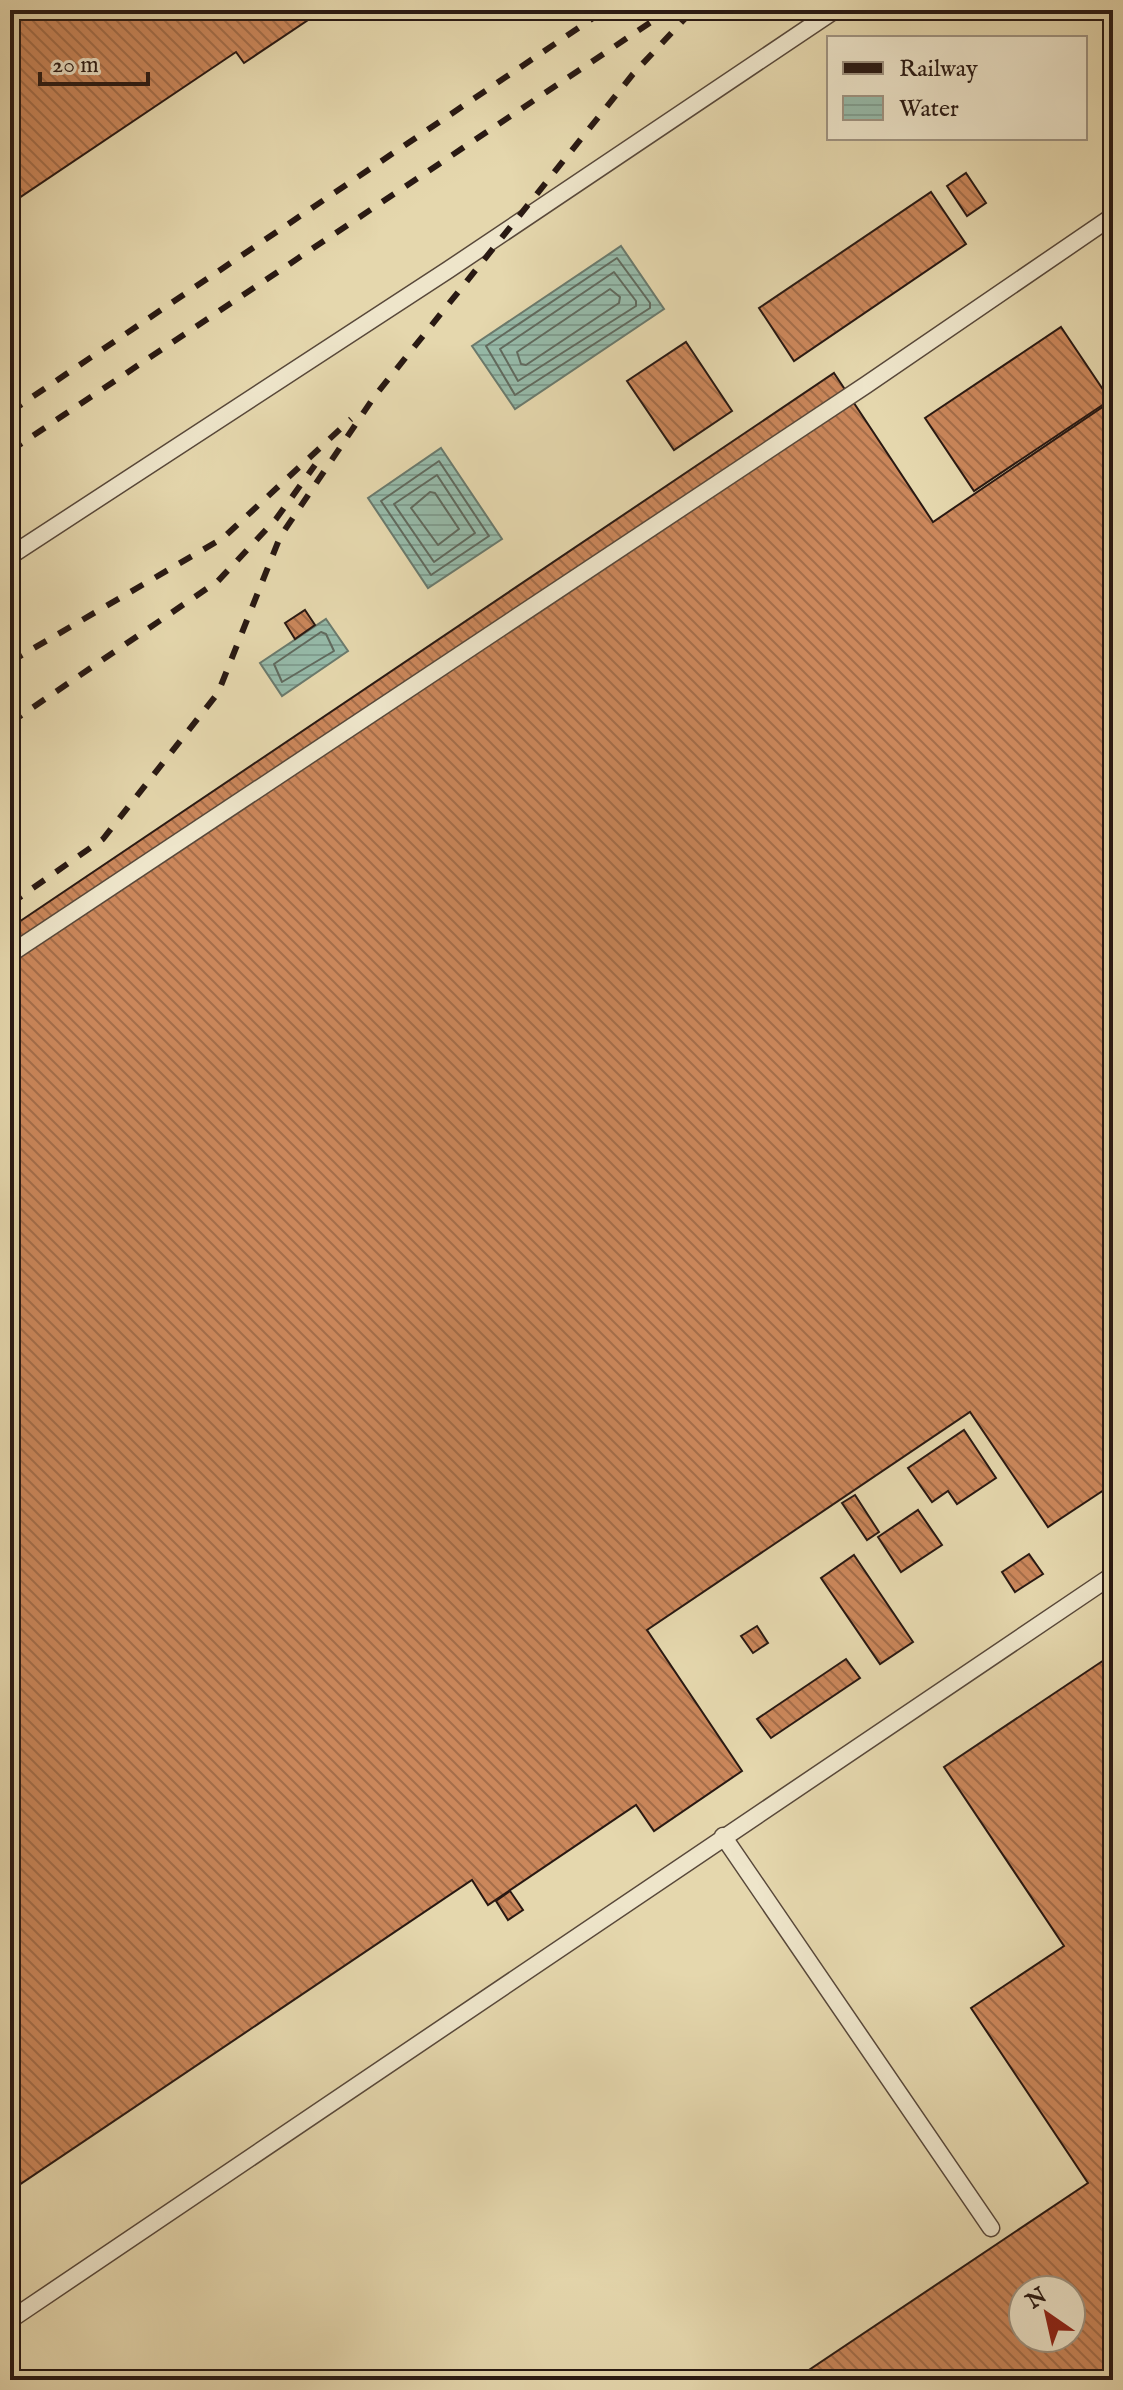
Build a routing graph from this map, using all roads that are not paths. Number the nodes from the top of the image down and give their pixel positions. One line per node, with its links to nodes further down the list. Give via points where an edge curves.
1 (835, 10): 3 (lane)
2 (1113, 216): 4 (lane)
3 (10, 556)
4 (10, 954)
5 (1113, 1575): 6 (lane)
6 (723, 1836): 7 (lane); 8 (lane)
7 (991, 2228)
8 (10, 2320)

